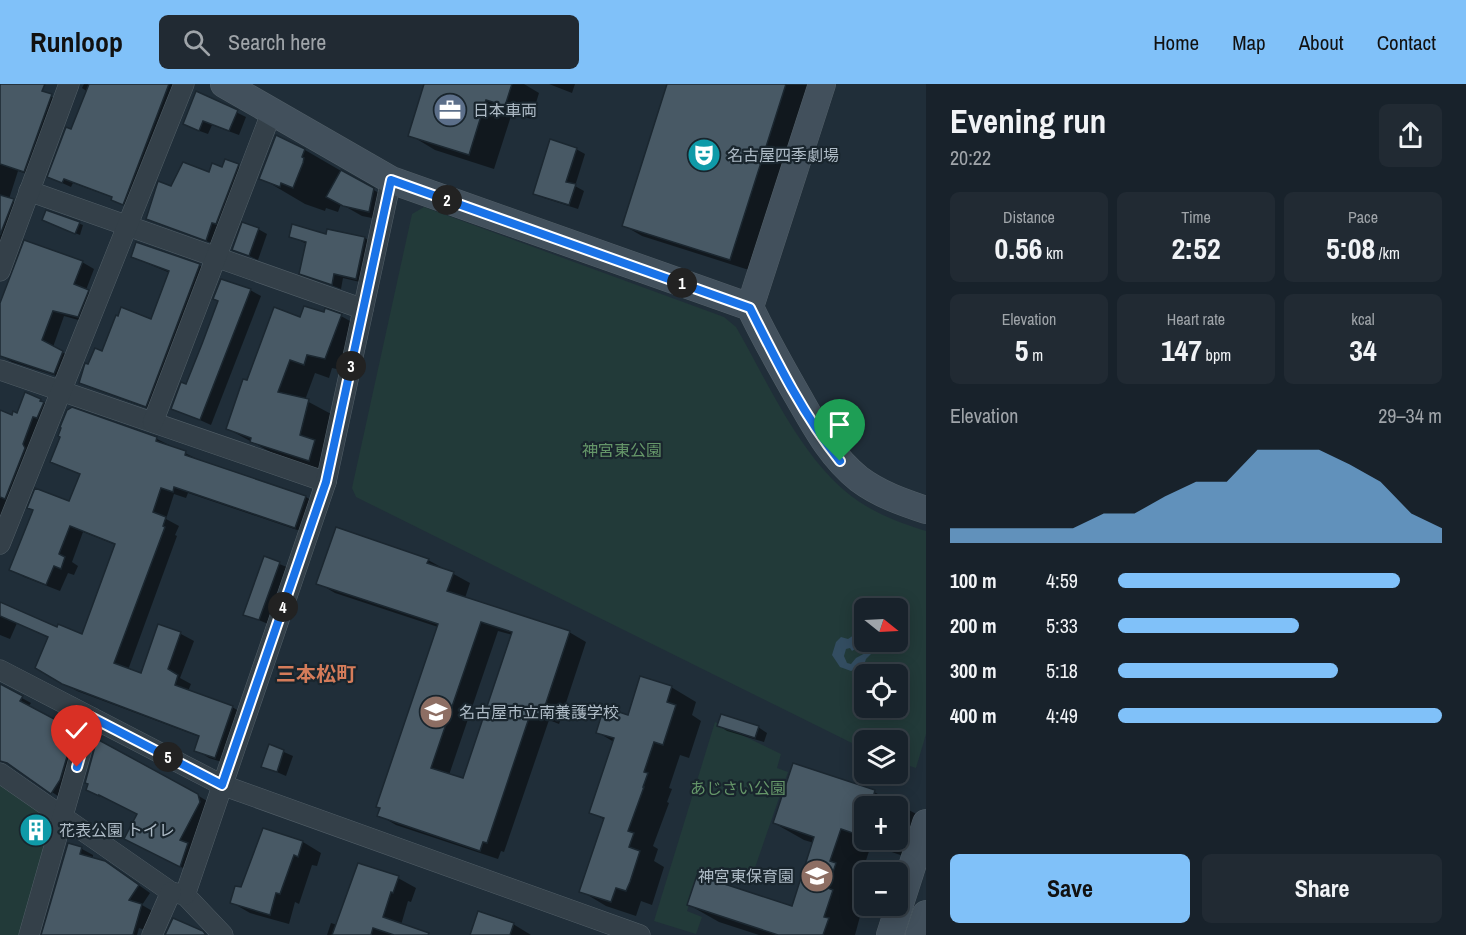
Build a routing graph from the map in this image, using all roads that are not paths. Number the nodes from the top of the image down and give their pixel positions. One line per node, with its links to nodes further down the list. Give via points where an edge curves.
1 (69, 84): 7 (street)
2 (184, 84): 8 (street)
3 (224, 84): 5 (street)
4 (822, 84): 11 (street)
5 (272, 111): 6 (street); 9 (street)
6 (391, 180): 11 (street); 12 (street)
7 (29, 191): 8 (street); 10 (street)
8 (128, 226): 9 (street); 14 (street)
9 (216, 257): 12 (street); 15 (street)
10 (0, 271)
11 (750, 308): 17 (street, via 822,439 840,461 884,494)
12 (363, 309): 16 (street)
13 (0, 370): 14 (street)
14 (62, 391): 15 (street); 18 (street)
15 (153, 422): 16 (street)
16 (326, 482): 22 (street)
17 (926, 510)
18 (0, 544)
19 (0, 670): 20 (street)
20 (91, 717): 22 (street); 23 (street)
21 (0, 773): 23 (street)
22 (222, 785): 25 (street); 27 (street)
23 (63, 817): 25 (street); 28 (street)
24 (926, 823): 32 (street)
25 (178, 894): 29 (street); 30 (street)
26 (926, 914): 33 (street)
27 (600, 929): 31 (street)
28 (29, 935)
29 (152, 935)
30 (223, 935)
31 (640, 935)
32 (890, 935)
33 (919, 935)

